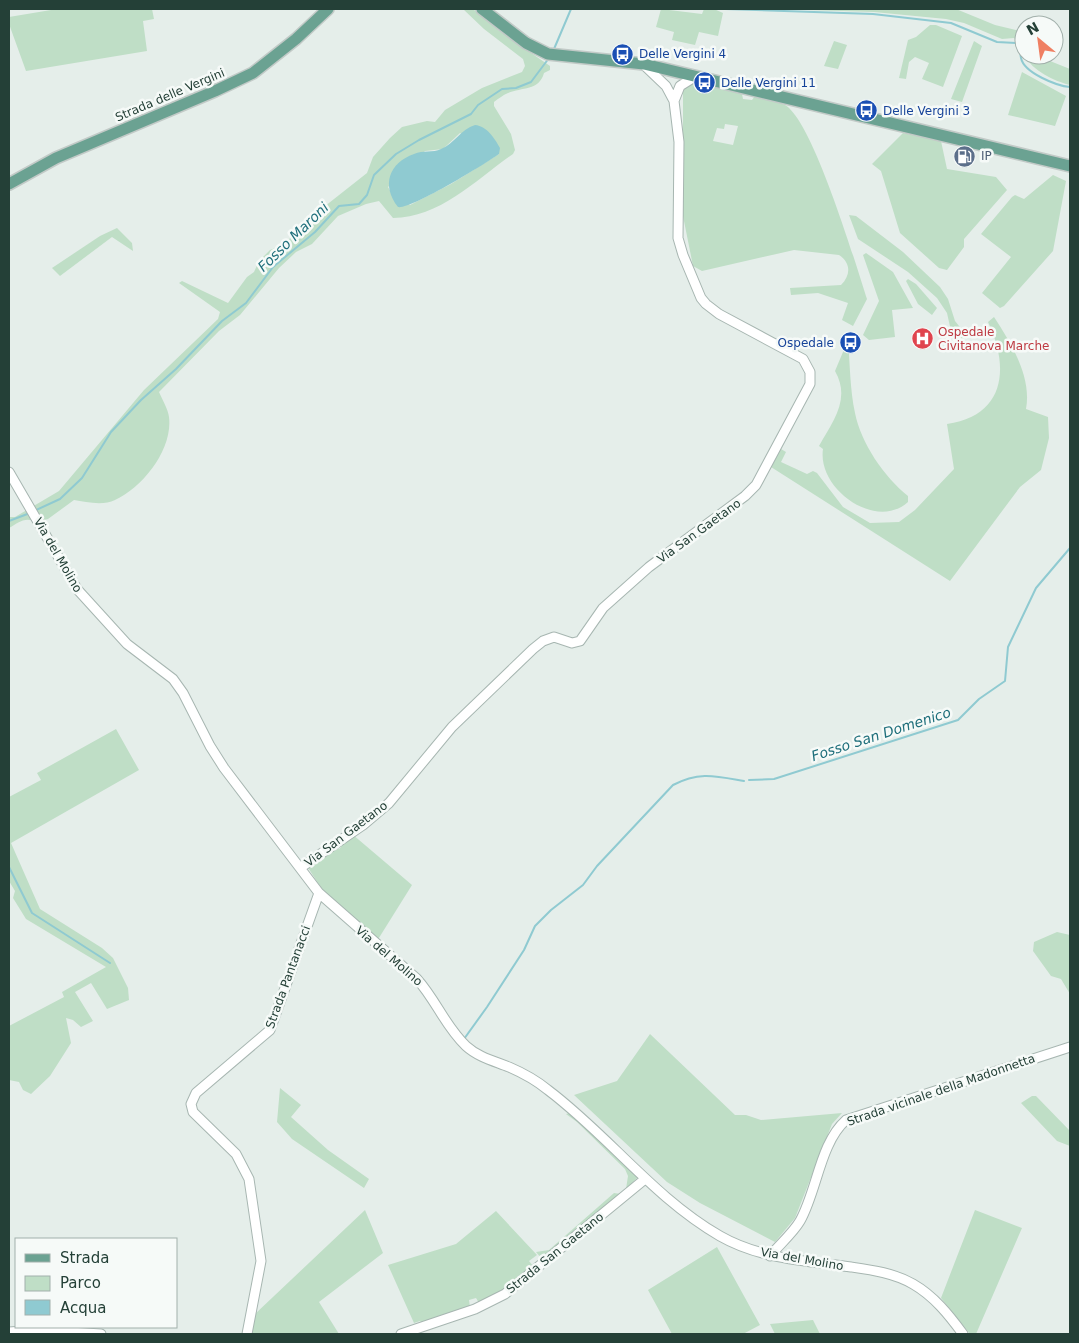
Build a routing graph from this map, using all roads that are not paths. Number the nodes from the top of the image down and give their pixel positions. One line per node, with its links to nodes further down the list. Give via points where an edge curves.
1 (328, 9): 10 (main road, Strada delle Vergini, via 253,73 56,158)
2 (482, 9): 3 (main road, via 526,44 540,51 556,56)
3 (644, 64): 4 (main road); 6 (street, Via San Gaetano)
4 (674, 71): 5 (main road); 6 (street); 7 (street)
5 (696, 76): 7 (street); 9 (main road)
6 (666, 86): 8 (street, Via San Gaetano)
7 (680, 86): 8 (street, Via San Gaetano)
8 (674, 101): 12 (street, Via San Gaetano, via 679,142 678,238 701,298 719,314 803,359 810,372 810,384 756,485 745,496 643,573 600,611 580,641 572,643 554,637 533,649 452,727 389,803)
9 (1070, 166)
10 (9, 184)
11 (9, 472): 12 (street, Via del Molino, via 86,602 127,644 177,684 220,761)
12 (300, 868): 13 (street, Via del Molino)
13 (319, 893): 15 (street, Via del Molino, via 417,979 466,1045 549,1090); 19 (street, Strada Pantanacci, via 270,1030 196,1093 191,1104 198,1119 236,1154 249,1178 261,1262)
14 (1070, 1046): 16 (street, Strada vicinale della Madonnetta, via 846,1120 838,1127 829,1146 800,1222)
15 (645, 1179): 16 (street, Via del Molino, via 693,1219 721,1237); 20 (street, Strada San Gaetano, via 505,1294 475,1309)
16 (770, 1256): 21 (street, Via del Molino, via 895,1276 928,1294)
17 (9, 1332): 18 (street, via 39,1330)
18 (101, 1334)
19 (247, 1334)
20 (402, 1334)
21 (963, 1334)

